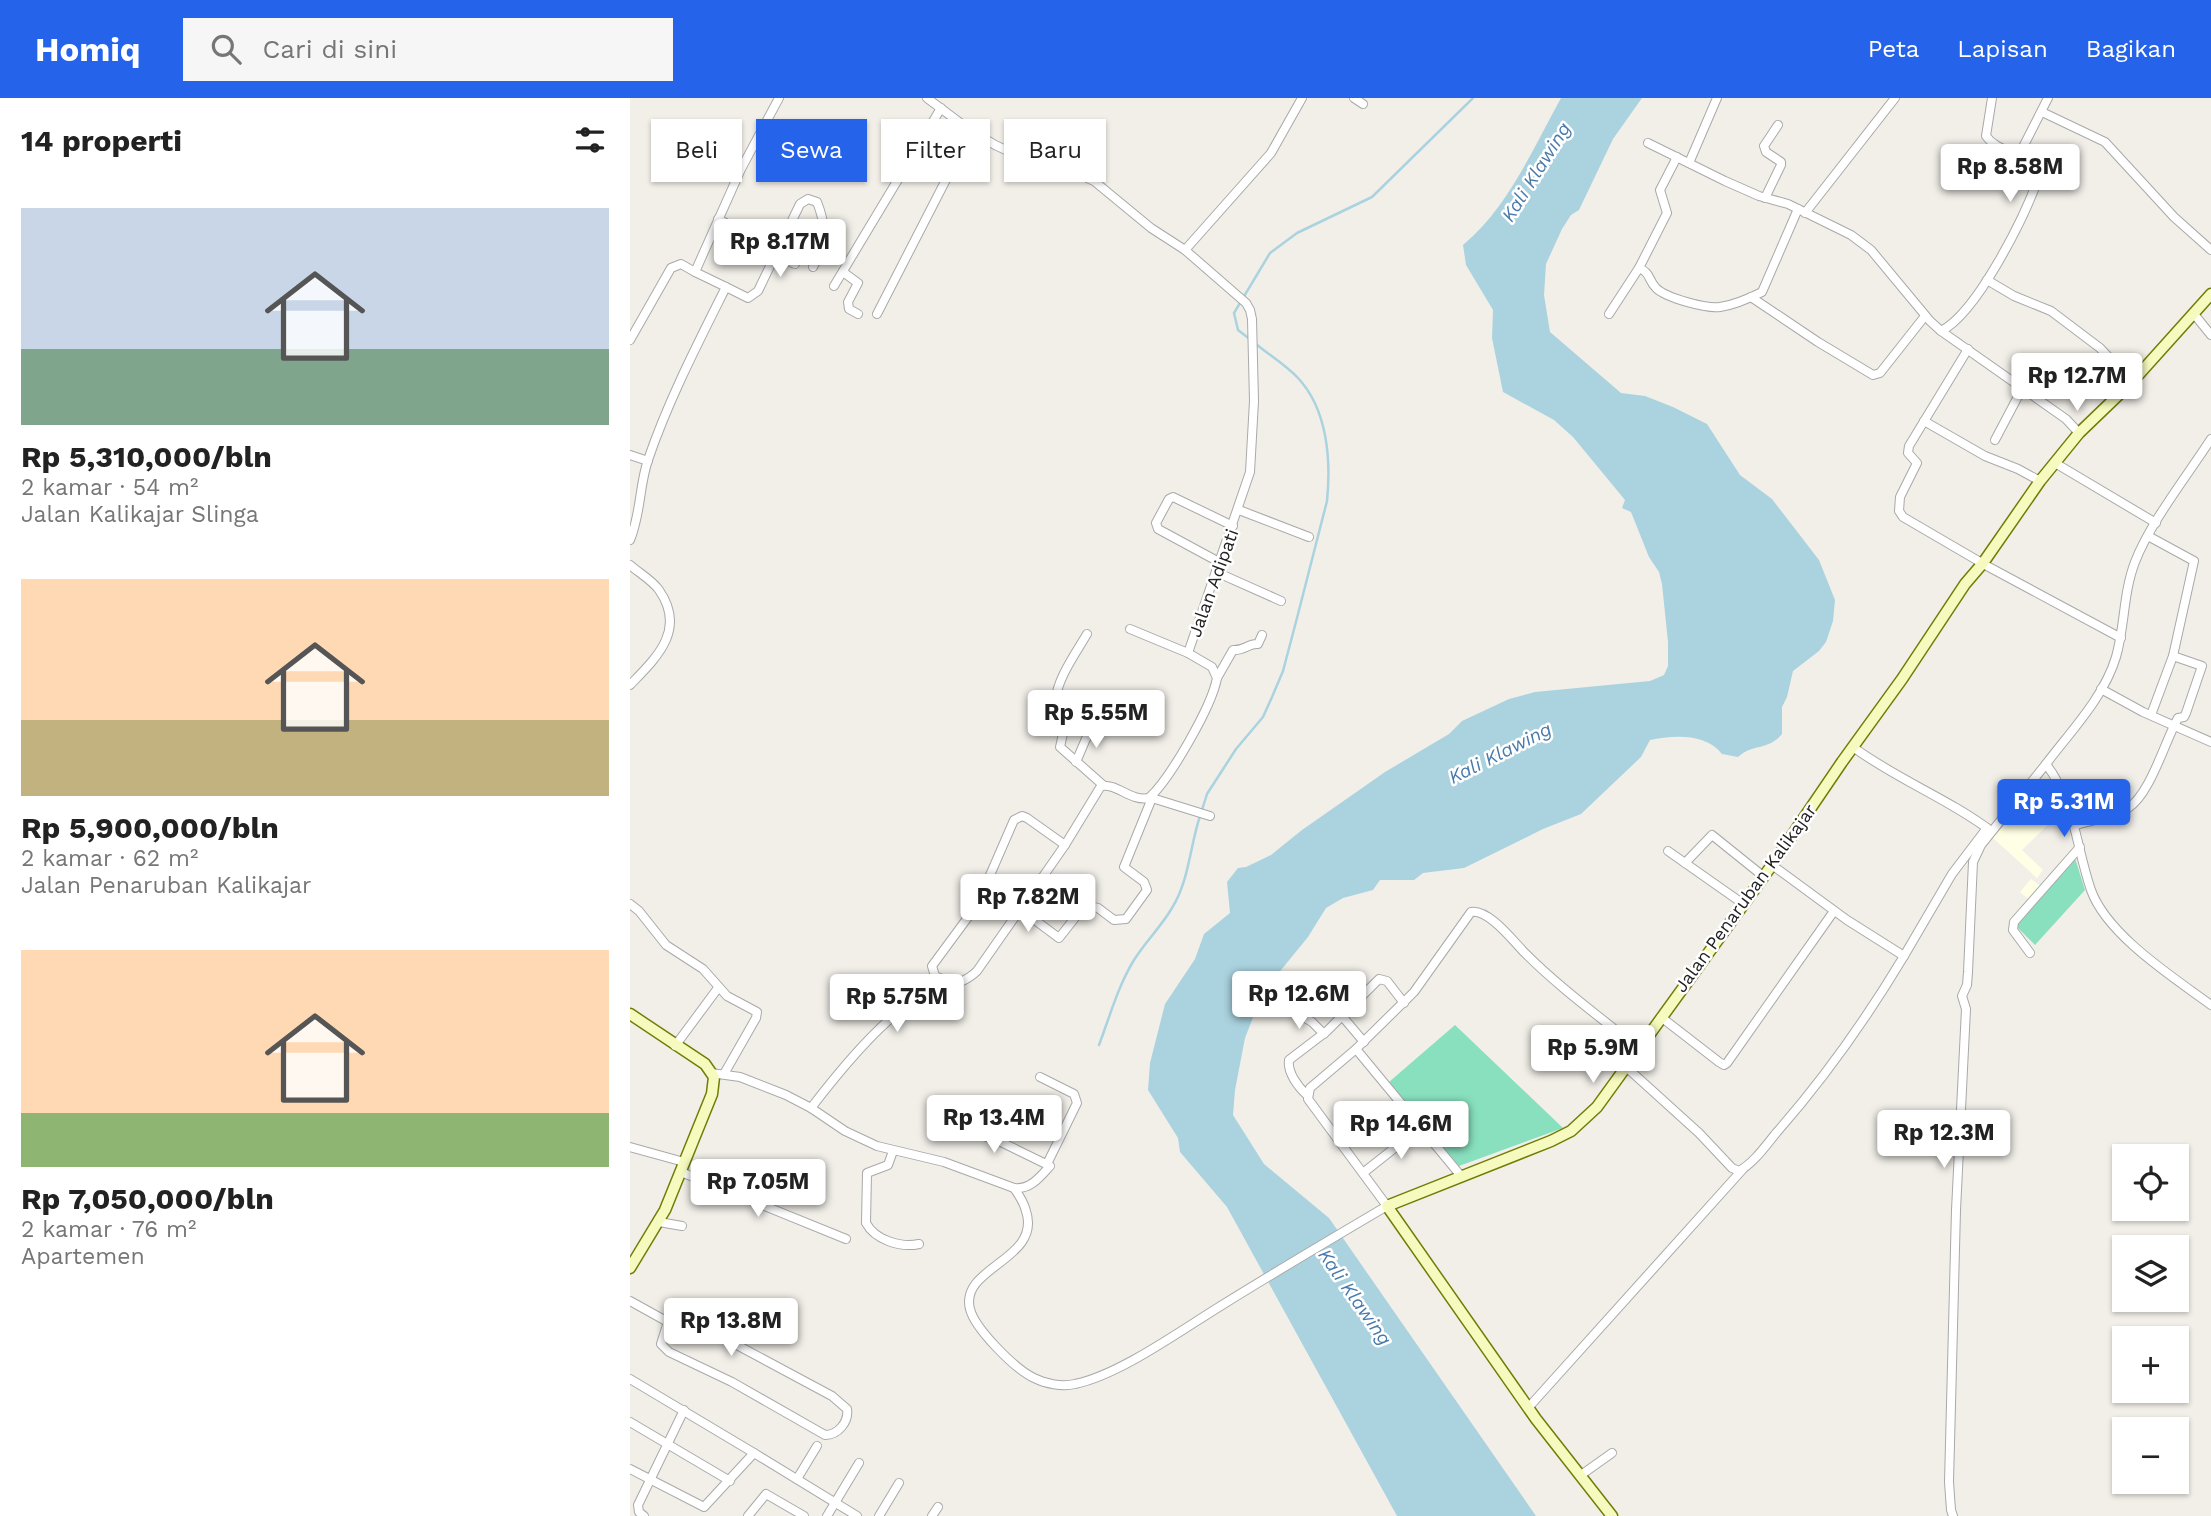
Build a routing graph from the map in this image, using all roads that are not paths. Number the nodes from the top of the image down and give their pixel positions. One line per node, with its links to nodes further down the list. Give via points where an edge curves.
1 (779, 98): 22 (street)
2 (927, 98): 10 (street, Jalan Adipati)
3 (1302, 98): 23 (street, via 1271,153)
4 (1354, 98): 9 (street)
5 (1717, 98): 18 (street)
6 (1895, 98): 21 (street)
7 (1992, 98): 16 (street, via 1986,136)
8 (2048, 98): 11 (street)
9 (1363, 104)
10 (941, 108): 12 (street, Jalan Adipati); 30 (street)
11 (2042, 112): 16 (street); 24 (street, via 2105,142)
12 (955, 119)
13 (1778, 125): 20 (street, via 1764,146 1781,162)
14 (990, 141): 23 (street, Jalan Adipati, via 1084,174)
15 (1648, 142): 17 (street)
16 (2019, 156): 31 (street, via 2032,163 2038,179)
17 (1677, 157): 18 (street); 28 (street, via 1661,190 1667,213)
18 (1689, 163): 20 (street)
19 (945, 182): 37 (street)
20 (1765, 198): 21 (street)
21 (1801, 211): 35 (street, via 1762,292); 40 (street, via 1871,250)
22 (718, 219): 25 (street); 29 (street)
23 (1185, 250): 55 (street, Jalan Adipati, via 1250,310 1253,434 1250,472)
24 (2211, 250)
25 (775, 255): 26 (street); 27 (street, via 800,204 814,200 824,227 823,248); 33 (street, via 752,297 743,298)
26 (795, 264)
27 (813, 267)
28 (1639, 268): 35 (street, via 1651,275 1657,290 1678,299 1718,307); 38 (street)
29 (695, 272): 33 (street); 43 (street, via 677,264 671,268)
30 (843, 272): 32 (street); 36 (street, via 858,283 848,304)
31 (1987, 280): 41 (street, via 1959,320); 45 (street, via 2062,319 2100,348)
32 (834, 286)
33 (726, 287): 52 (street)
34 (2211, 294): 39 (street, Jalan Penaruban Kalikajar)
35 (1751, 297): 40 (street, via 1873,375 1880,373)
36 (858, 314)
37 (877, 314)
38 (1609, 314)
39 (2194, 314): 42 (street); 45 (street, Jalan Penaruban Kalikajar)
40 (1925, 316): 41 (street)
41 (1941, 331): 44 (street)
42 (2211, 335)
43 (630, 340)
44 (1968, 349): 46 (street); 47 (street)
45 (2132, 382): 48 (street, Jalan Penaruban Kalikajar)
46 (2022, 387): 48 (street); 49 (street)
47 (1924, 421): 54 (street); 62 (street, via 1907,450 1917,463 1900,497 1899,511)
48 (2079, 433): 53 (street, Jalan Penaruban Kalikajar)
49 (1995, 439)
50 (2211, 439): 56 (street)
51 (630, 455): 52 (street)
52 (648, 461): 60 (street)
53 (2055, 463): 54 (street, Jalan Penaruban Kalikajar); 56 (street)
54 (2040, 481): 62 (street, Jalan Penaruban Kalikajar)
55 (1239, 510): 57 (street, Jalan Adipati); 59 (street)
56 (2156, 523): 58 (street)
57 (1233, 526): 61 (street, Jalan Adipati); 61 (street, via 1173,497 1156,523 1158,529)
58 (2148, 536): 69 (street, via 2129,580); 71 (street, via 2194,561)
59 (1309, 537)
60 (630, 540)
61 (1219, 562): 64 (street, Jalan Adipati)
62 (1983, 563): 69 (street); 79 (street, Jalan Penaruban Kalikajar)
63 (630, 565): 73 (street, via 659,590 670,626 666,644)
64 (1216, 572): 65 (street); 70 (street, Jalan Adipati)
65 (1281, 601)
66 (1130, 629): 70 (street)
67 (1087, 634): 80 (street, via 1055,698 1068,708 1060,747)
68 (1262, 635): 72 (street, via 1257,645 1233,650)
69 (2119, 637): 74 (street)
70 (1188, 653): 72 (street, Jalan Adipati, via 1212,667)
71 (2173, 656): 75 (street); 76 (street, via 2202,666 2186,712)
72 (1217, 678): 83 (street, via 1193,734)
73 (630, 685)
74 (2101, 689): 75 (street); 81 (street)
75 (2151, 715): 76 (street)
76 (2173, 725): 78 (street); 85 (street, via 2137,800 2129,808)
77 (1091, 727): 80 (street)
78 (2211, 742)
79 (1853, 747): 86 (street); 91 (street, Jalan Penaruban Kalikajar)
80 (1076, 762): 82 (street)
81 (2046, 764): 85 (street, via 2063,790); 86 (street)
82 (1103, 785): 83 (street, via 1139,799); 87 (street)
83 (1153, 796): 84 (street); 95 (street, via 1124,867 1144,881 1147,890 1126,919 1114,920 1085,905 1059,938)
84 (1210, 816)
85 (2076, 825): 88 (street)
86 (1989, 830): 98 (street, via 1952,874); 163 (street, via 1973,862 1968,972 1962,996 1966,1009 1949,1482)
87 (1065, 845): 95 (street); 99 (street, via 1023,816 1014,820 977,905 932,966 935,976)
88 (2080, 847): 97 (street, via 2013,924); 102 (street, via 2092,893 2109,921)
89 (1668, 851): 90 (street)
90 (1685, 863): 92 (street, via 1712,835); 93 (street)
91 (1772, 865): 92 (street, Jalan Penaruban Kalikajar); 96 (street)
92 (1763, 876): 93 (street, Jalan Penaruban Kalikajar)
93 (1742, 903): 106 (street, Jalan Penaruban Kalikajar)
94 (630, 904): 100 (street, via 666,945 703,969)
95 (1020, 909): 99 (street, via 977,971)
96 (1834, 911): 98 (street); 106 (street, via 1724,1065)
97 (2030, 953)
98 (1904, 956): 124 (street, via 1830,1069)
99 (954, 984): 117 (street, via 920,997 900,1011)
100 (718, 988): 109 (street); 114 (street, via 757,1015)
101 (1404, 1003): 105 (street, via 1387,981 1379,979); 108 (street); 110 (street, via 1475,911 1494,922 1535,963)
102 (2211, 1005)
103 (1288, 1008): 107 (street)
104 (630, 1014): 109 (street)
105 (1342, 1016): 107 (street); 108 (street)
106 (1661, 1017): 110 (street, Jalan Penaruban Kalikajar)
107 (1324, 1034): 116 (street, via 1288,1063)
108 (1364, 1042): 111 (street)
109 (675, 1046): 113 (street, via 700,1060)
110 (1638, 1048): 112 (street, Jalan Penaruban Kalikajar)
111 (1356, 1049): 116 (street); 119 (street)
112 (1625, 1066): 124 (street, via 1732,1168); 126 (street, Jalan Penaruban Kalikajar, via 1597,1107 1572,1131)
113 (711, 1073): 114 (street); 123 (street, via 712,1094)
114 (724, 1074): 117 (street, via 760,1084)
115 (1040, 1077): 122 (street, via 1074,1094 1077,1103)
116 (1307, 1095): 125 (street)
117 (811, 1108): 121 (street, via 845,1131)
118 (952, 1125): 122 (street)
119 (1421, 1127): 125 (street); 126 (street)
120 (630, 1147): 123 (street)
121 (893, 1151): 127 (street, via 944,1162); 132 (street, via 888,1165 867,1173 866,1223 888,1240)
122 (1047, 1164): 127 (street, via 1050,1167 1030,1186)
123 (683, 1167): 129 (street); 131 (street)
124 (1743, 1169): 137 (street)
125 (1363, 1173): 128 (street)
126 (1461, 1176): 128 (street, Jalan Penaruban Kalikajar)
127 (1014, 1188): 128 (street, via 1027,1213 1027,1233 1020,1246 972,1288 972,1315 1015,1365 1031,1377 1058,1385 1091,1379 1160,1344)
128 (1387, 1206): 137 (street)
129 (659, 1222): 130 (street); 133 (street)
130 (682, 1226)
131 (846, 1239)
132 (919, 1244)
133 (631, 1265)
134 (630, 1301): 135 (street)
135 (668, 1322): 135 (street, via 676,1317 688,1321 832,1396 847,1409 845,1423 825,1435 664,1349 661,1344)
136 (630, 1379): 138 (street)
137 (1528, 1408): 146 (street)
138 (684, 1410): 140 (street); 142 (street)
139 (630, 1422): 140 (street)
140 (667, 1443): 147 (street); 149 (street)
141 (817, 1446): 148 (street)
142 (754, 1452): 148 (street); 149 (street)
143 (1612, 1454): 146 (street)
144 (859, 1463): 151 (street)
145 (630, 1469): 147 (street)
146 (1581, 1475): 162 (street)
147 (650, 1479): 152 (street); 154 (street, via 638,1505)
148 (797, 1479): 151 (street)
149 (730, 1481): 152 (street)
150 (899, 1483): 160 (street)
151 (835, 1503): 158 (street); 159 (street)
152 (704, 1507): 155 (street)
153 (937, 1507): 161 (street)
154 (644, 1516)
155 (696, 1516)
156 (748, 1516): 157 (street, via 766,1494)
157 (804, 1516)
158 (827, 1516)
159 (857, 1516)
160 (879, 1516)
161 (932, 1516)
162 (1612, 1516)
163 (1953, 1516)

